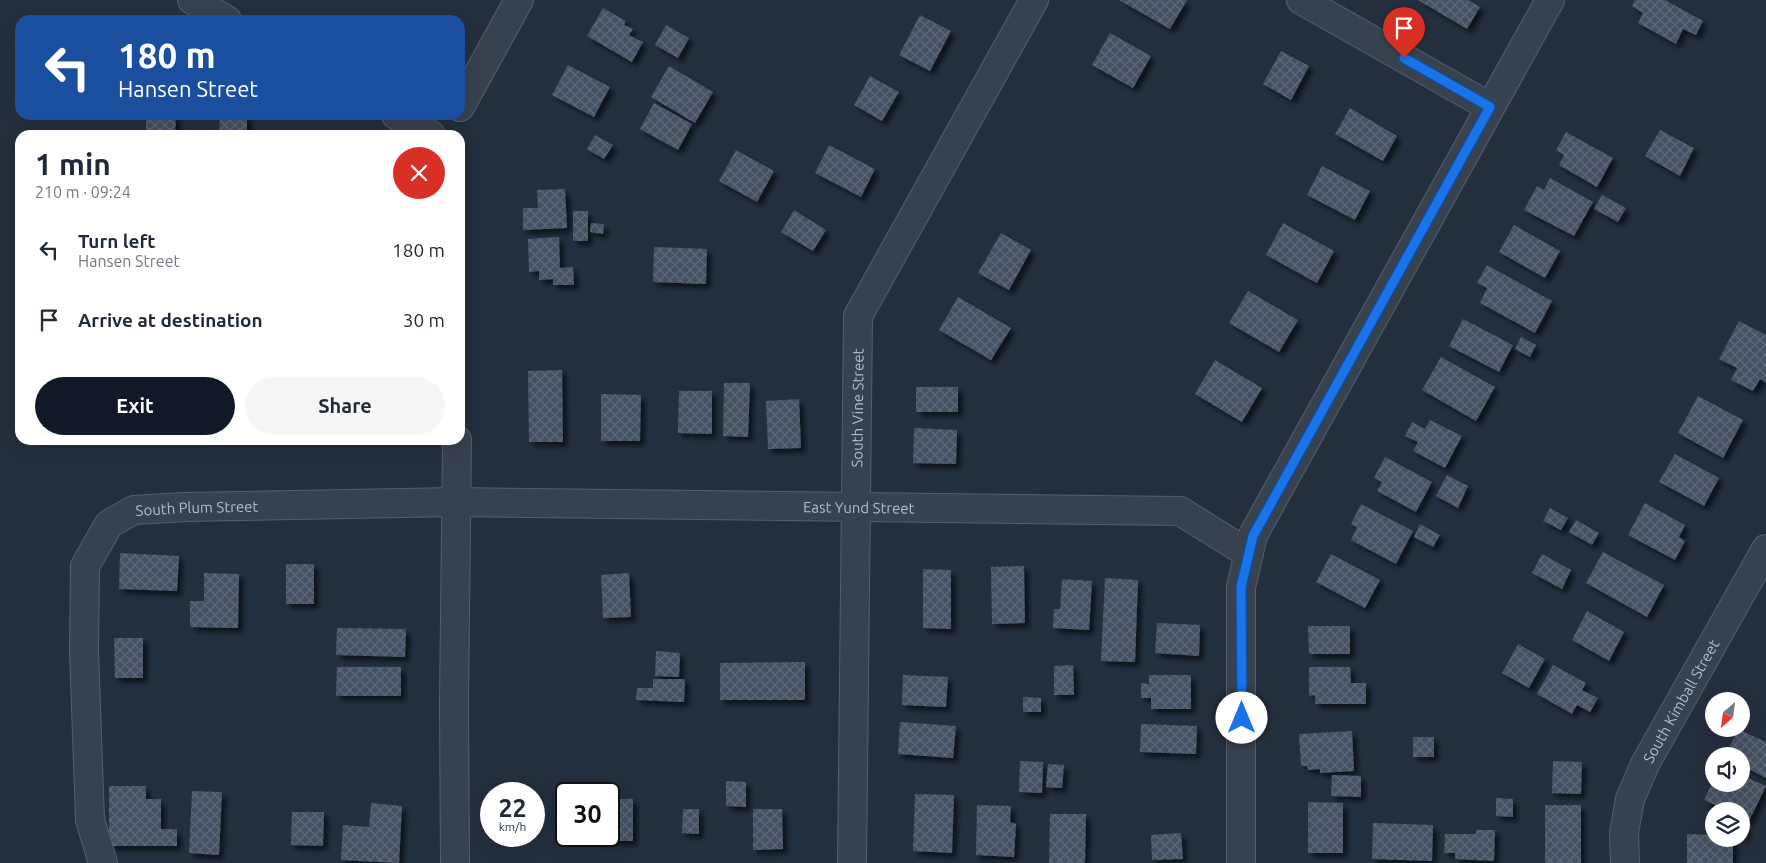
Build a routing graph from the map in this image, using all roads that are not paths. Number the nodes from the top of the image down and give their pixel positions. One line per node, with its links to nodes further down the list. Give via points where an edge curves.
1 (192, 0): 6 (street)
2 (518, 0): 7 (street)
3 (1034, 0): 13 (street, South Vine Street, via 858,316)
4 (1301, 0): 8 (street)
5 (1550, 0): 8 (street)
6 (218, 15)
7 (465, 98)
8 (1490, 107): 15 (street, via 1253,536)
9 (405, 120): 10 (street)
10 (422, 130)
11 (457, 445): 12 (street)
12 (456, 502): 13 (street, East Yund Street); 16 (street, South Plum Street, via 195,506 134,510 109,524 85,566 84,650 90,820); 17 (street)
13 (856, 507): 15 (street, East Yund Street, via 1180,511); 18 (street, South Vine Street)
14 (1766, 549): 20 (street, South Kimball Street, via 1645,764 1630,800 1624,833)
15 (1249, 554): 19 (street, via 1241,587)
16 (103, 863)
17 (455, 863)
18 (852, 863)
19 (1241, 863)
20 (1625, 863)

